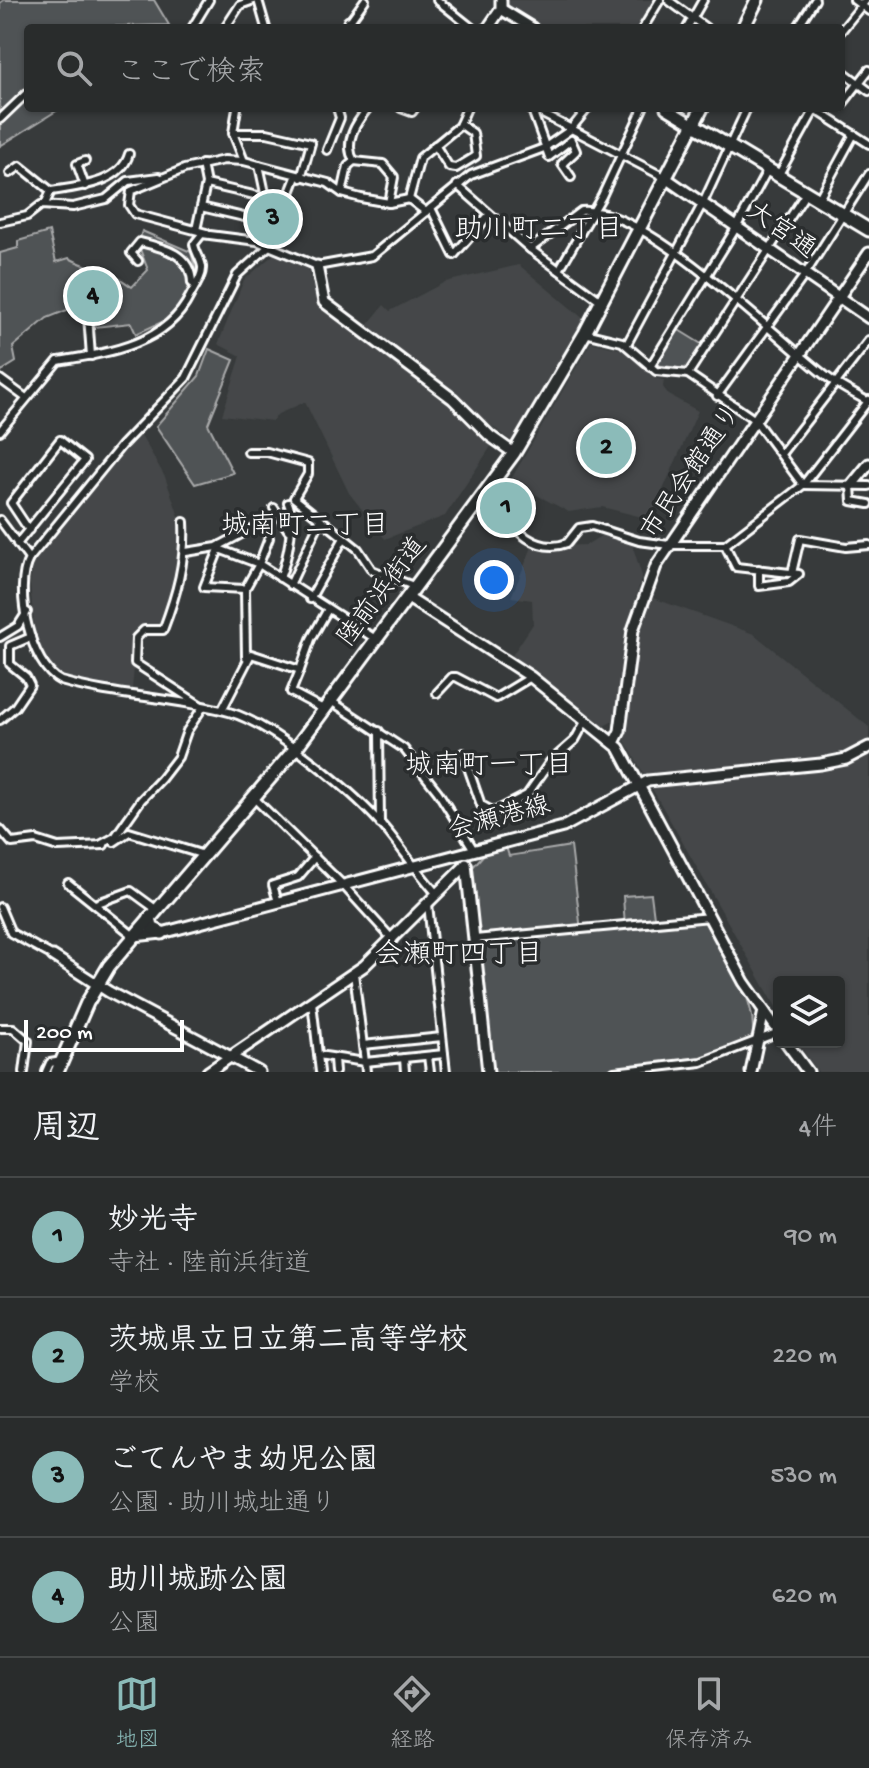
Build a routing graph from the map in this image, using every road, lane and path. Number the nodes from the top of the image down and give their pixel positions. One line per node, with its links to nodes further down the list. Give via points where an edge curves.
1 (209, 0): 15 (street)
2 (256, 0): 16 (street, via 240,5); 17 (street)
3 (365, 0): 18 (street)
4 (660, 0): 22 (street)
5 (668, 0): 14 (street)
6 (703, 0): 14 (street)
7 (757, 0): 25 (highway)
8 (815, 0): 26 (street)
9 (854, 0): 11 (street)
10 (439, 1): 19 (street)
11 (864, 2): 13 (street); 27 (street)
12 (501, 5): 20 (street); 21 (street)
13 (869, 11)
14 (693, 17): 23 (street); 24 (street)
15 (194, 24)
16 (228, 24)
17 (265, 24)
18 (352, 24)
19 (467, 24)
20 (490, 24)
21 (527, 24)
22 (645, 24)
23 (689, 24)
24 (701, 24)
25 (745, 24)
26 (800, 24)
27 (845, 26)
28 (869, 70): 30 (street)
29 (845, 73): 30 (street)
30 (858, 84): 31 (street); 33 (street)
31 (869, 91)
32 (24, 96): 48 (street)
33 (845, 101)
34 (236, 112): 53 (street)
35 (338, 112): 59 (street)
36 (365, 112): 64 (street, via 353,127)
37 (465, 112): 50 (street)
38 (532, 112): 58 (street)
39 (537, 112): 52 (street)
40 (585, 112): 52 (street)
41 (641, 112): 61 (street)
42 (673, 112): 51 (street)
43 (700, 112): 51 (highway, 陸前浜街道)
44 (745, 112): 57 (street)
45 (812, 112): 68 (street)
46 (819, 112): 49 (street)
47 (836, 112): 49 (street)
48 (0, 119)
49 (830, 119): 54 (street)
50 (460, 124): 56 (street); 56 (street, via 473,133 476,156 449,167)
51 (694, 125): 57 (highway); 74 (highway, 陸前浜街道)
52 (570, 130): 58 (street); 61 (street)
53 (233, 133): 63 (street); 73 (street, via 267,133 311,143)
54 (854, 134): 55 (street); 84 (street)
55 (869, 144)
56 (435, 145): 83 (street, via 420,158)
57 (731, 147): 68 (highway); 85 (street)
58 (544, 148): 72 (street, via 549,157 571,140 576,151 562,164); 77 (street, via 478,171)
59 (327, 150)
60 (129, 154): 67 (street)
61 (621, 155): 74 (street); 89 (street)
62 (85, 161): 78 (street, via 77,164)
63 (244, 161): 65 (street); 66 (street)
64 (354, 161): 80 (street); 86 (street, via 389,169 394,177)
65 (202, 164): 71 (street); 76 (street)
66 (259, 165): 73 (street); 82 (street)
67 (120, 167): 75 (street); 78 (street)
68 (773, 172): 81 (highway); 96 (street)
69 (10, 173): 79 (street, via 20,166)
70 (869, 174): 93 (street)
71 (163, 177): 75 (street); 97 (street, via 131,191 132,210)
72 (571, 177)
73 (298, 178): 80 (street, via 328,183); 91 (street)
74 (667, 179): 85 (street, 大宮通); 98 (highway, 陸前浜街道)
75 (131, 181): 87 (street, via 106,199 60,209)
76 (206, 184): 82 (street); 88 (street)
77 (457, 185): 90 (street); 92 (street)
78 (85, 186): 79 (street)
79 (51, 191): 87 (street)
80 (342, 193): 86 (street)
81 (807, 193): 84 (highway); 104 (street)
82 (267, 198): 91 (street, via 268,207)
83 (409, 199): 86 (street); 90 (street)
84 (818, 200): 93 (highway)
85 (704, 201): 96 (street, 大宮通); 103 (street)
86 (389, 203)
87 (45, 204): 94 (street, via 27,216)
88 (201, 207): 95 (street); 97 (street)
89 (595, 209): 98 (street); 102 (street, via 581,211); 108 (street)
90 (429, 210): 92 (street, via 454,255); 107 (street, via 372,256)
91 (281, 215): 95 (street)
92 (489, 215): 102 (street)
93 (844, 215): 99 (highway); 110 (street)
94 (0, 222)
95 (278, 225): 101 (street)
96 (736, 228): 104 (street, 大宮通); 109 (street)
97 (196, 230): 100 (street)
98 (641, 230): 103 (street); 113 (highway, 陸前浜街道)
99 (869, 230)
100 (206, 233): 101 (street); 111 (street, via 194,244 202,269)
101 (269, 246): 107 (street); 157 (street, via 237,275 186,378 121,446)
102 (530, 249): 108 (street)
103 (677, 252): 109 (street); 120 (street)
104 (770, 252): 110 (street, 大宮通); 115 (street)
105 (869, 253): 112 (street, 市民会館通り)
106 (138, 261): 111 (street, via 131,253 140,242 180,255)
107 (317, 266): 133 (street, via 324,302 453,399)
108 (559, 270): 113 (street)
109 (704, 275): 115 (street); 123 (street)
110 (804, 276): 112 (street, 大宮通); 117 (street)
111 (196, 285): 122 (street, via 183,311 161,332)
112 (838, 299): 116 (street, 大宮通); 121 (street, 市民会館通り)
113 (602, 301): 118 (highway, 陸前浜街道)
114 (87, 302): 122 (street)
115 (737, 302): 117 (street); 124 (street)
116 (869, 318)
117 (770, 325): 121 (street); 127 (street)
118 (585, 333): 120 (street); 133 (highway, 陸前浜街道)
119 (869, 340): 126 (street)
120 (627, 344): 123 (street)
121 (800, 355): 126 (street); 130 (street, 市民会館通り)
122 (91, 356): 128 (street, via 58,361)
123 (650, 367): 124 (street)
124 (688, 374): 127 (street)
125 (0, 379): 128 (street)
126 (838, 385): 129 (street); 134 (street)
127 (717, 396): 130 (street)
128 (26, 398): 131 (street)
129 (869, 401): 136 (street)
130 (755, 420): 134 (street); 152 (street, 市民会館通り)
131 (0, 431)
132 (248, 452): 143 (street, via 308,463 308,474 294,498)
133 (514, 453): 163 (highway, 陸前浜街道)
134 (781, 454): 136 (street)
135 (869, 464): 137 (street)
136 (803, 485): 137 (street); 153 (street)
137 (851, 486): 138 (street); 140 (street, via 852,501)
138 (869, 486)
139 (288, 503): 148 (street, via 293,513)
140 (869, 504)
141 (274, 508): 148 (street)
142 (497, 508): 152 (street, via 535,544 562,545 579,528 592,526)
143 (321, 519): 150 (street); 162 (street)
144 (0, 520): 151 (street)
145 (184, 522): 156 (street)
146 (29, 530): 146 (street, via 85,460 60,440 11,503); 151 (street)
147 (249, 530): 155 (street)
148 (288, 530): 161 (street, via 290,553)
149 (269, 538): 158 (street)
150 (344, 538): 163 (street, via 372,570); 166 (street)
151 (17, 544): 157 (street)
152 (669, 545): 153 (street); 182 (street, 市民会館通り, via 635,621)
153 (725, 545): 159 (street, via 736,567)
154 (869, 545): 160 (street, via 800,539)
155 (220, 547): 156 (street); 158 (street); 164 (street, via 204,587)
156 (186, 552): 177 (street, via 163,630 144,630 136,638 135,663)
157 (29, 559): 168 (street, via 24,573)
158 (259, 564): 161 (street); 164 (street)
159 (759, 569): 160 (street); 160 (street, via 759,586 789,582 799,574)
160 (792, 573)
161 (280, 578): 162 (street)
162 (290, 585): 166 (street)
163 (416, 587): 165 (highway, 陸前浜街道)
164 (245, 589): 172 (street)
165 (408, 598): 171 (highway, 陸前浜街道); 174 (street)
166 (310, 599): 167 (street)
167 (328, 609): 171 (street); 173 (street)
168 (27, 612): 169 (street, via 18,626); 170 (street)
169 (0, 637)
170 (31, 637): 177 (street, via 42,666 61,681); 179 (street, via 10,646 10,664 30,685)
171 (377, 640): 176 (highway, 陸前浜街道)
172 (246, 657): 173 (street, via 258,655); 178 (street)
173 (300, 670): 176 (street, via 291,692)
174 (531, 677): 175 (street, via 496,698 456,677); 180 (street)
175 (437, 693)
176 (328, 705): 181 (street); 184 (highway, 陸前浜街道)
177 (203, 707): 178 (street); 190 (street, via 178,757 115,837)
178 (222, 710): 184 (street, via 253,722)
179 (0, 720)
180 (586, 720): 182 (street); 185 (street, via 527,795 494,812 481,805)
181 (379, 731): 188 (street); 191 (street, via 404,749 438,792)
182 (614, 743): 186 (street)
183 (869, 747): 186 (street, via 821,764)
184 (295, 749): 187 (highway, 陸前浜街道); 188 (street)
185 (463, 753)
186 (639, 783): 191 (street, 会瀬港線, via 576,822); 206 (street)
187 (254, 798): 192 (highway, 陸前浜街道); 193 (street)
188 (380, 824): 195 (street)
189 (0, 829): 190 (street, via 12,843)
190 (100, 845): 192 (street, via 129,832)
191 (469, 851): 194 (street); 195 (street, 会瀬港線)
192 (205, 856): 205 (highway, 陸前浜街道)
193 (315, 857): 198 (street); 201 (street, via 298,877 273,885)
194 (466, 865): 197 (street); 199 (street)
195 (412, 866): 198 (street, 会瀬港線); 200 (street)
196 (68, 883): 202 (street)
197 (468, 884): 199 (street); 209 (street)
198 (343, 885): 201 (street, 会瀬港線); 210 (street)
199 (447, 885): 200 (street)
200 (438, 894): 203 (street)
201 (278, 902): 207 (street, 会瀬港線)
202 (95, 904): 205 (street, via 131,891); 208 (street)
203 (428, 904): 210 (street); 219 (street)
204 (0, 907): 211 (street, via 11,933)
205 (154, 914): 207 (highway, via 152,928); 208 (highway, 陸前浜街道)
206 (710, 917): 209 (street); 215 (street)
207 (162, 933): 208 (street, 会瀬港線)
208 (134, 936): 213 (highway, 陸前浜街道)
209 (475, 939): 245 (street)
210 (393, 940): 212 (street)
211 (53, 956): 213 (street)
212 (354, 973): 214 (street); 221 (street)
213 (97, 984): 224 (street); 232 (highway, 陸前浜街道)
214 (312, 1002): 224 (street); 225 (street)
215 (764, 1011): 216 (street); 220 (street)
216 (773, 1024)
217 (0, 1028): 233 (street, via 13,1028 28,1041)
218 (773, 1035): 220 (street)
219 (442, 1037): 221 (street); 223 (street)
220 (757, 1042): 246 (street, via 701,1062); 247 (street)
221 (363, 1045): 231 (street)
222 (790, 1048): 248 (street)
223 (444, 1054): 226 (street); 244 (street)
224 (228, 1055): 235 (street); 236 (street)
225 (318, 1055): 227 (street); 237 (street)
226 (428, 1056): 228 (street); 243 (street)
227 (334, 1058): 229 (street); 238 (street)
228 (404, 1058): 230 (street); 242 (street)
229 (350, 1060): 231 (street); 239 (street)
230 (379, 1061): 231 (street); 241 (street)
231 (365, 1062): 240 (street)
232 (62, 1068): 234 (street, via 50,1063)
233 (24, 1072)
234 (46, 1072)
235 (208, 1072)
236 (259, 1072)
237 (320, 1072)
238 (335, 1072)
239 (351, 1072)
240 (366, 1072)
241 (380, 1072)
242 (405, 1072)
243 (430, 1072)
244 (446, 1072)
245 (488, 1072)
246 (614, 1072)
247 (751, 1072)
248 (808, 1072)

